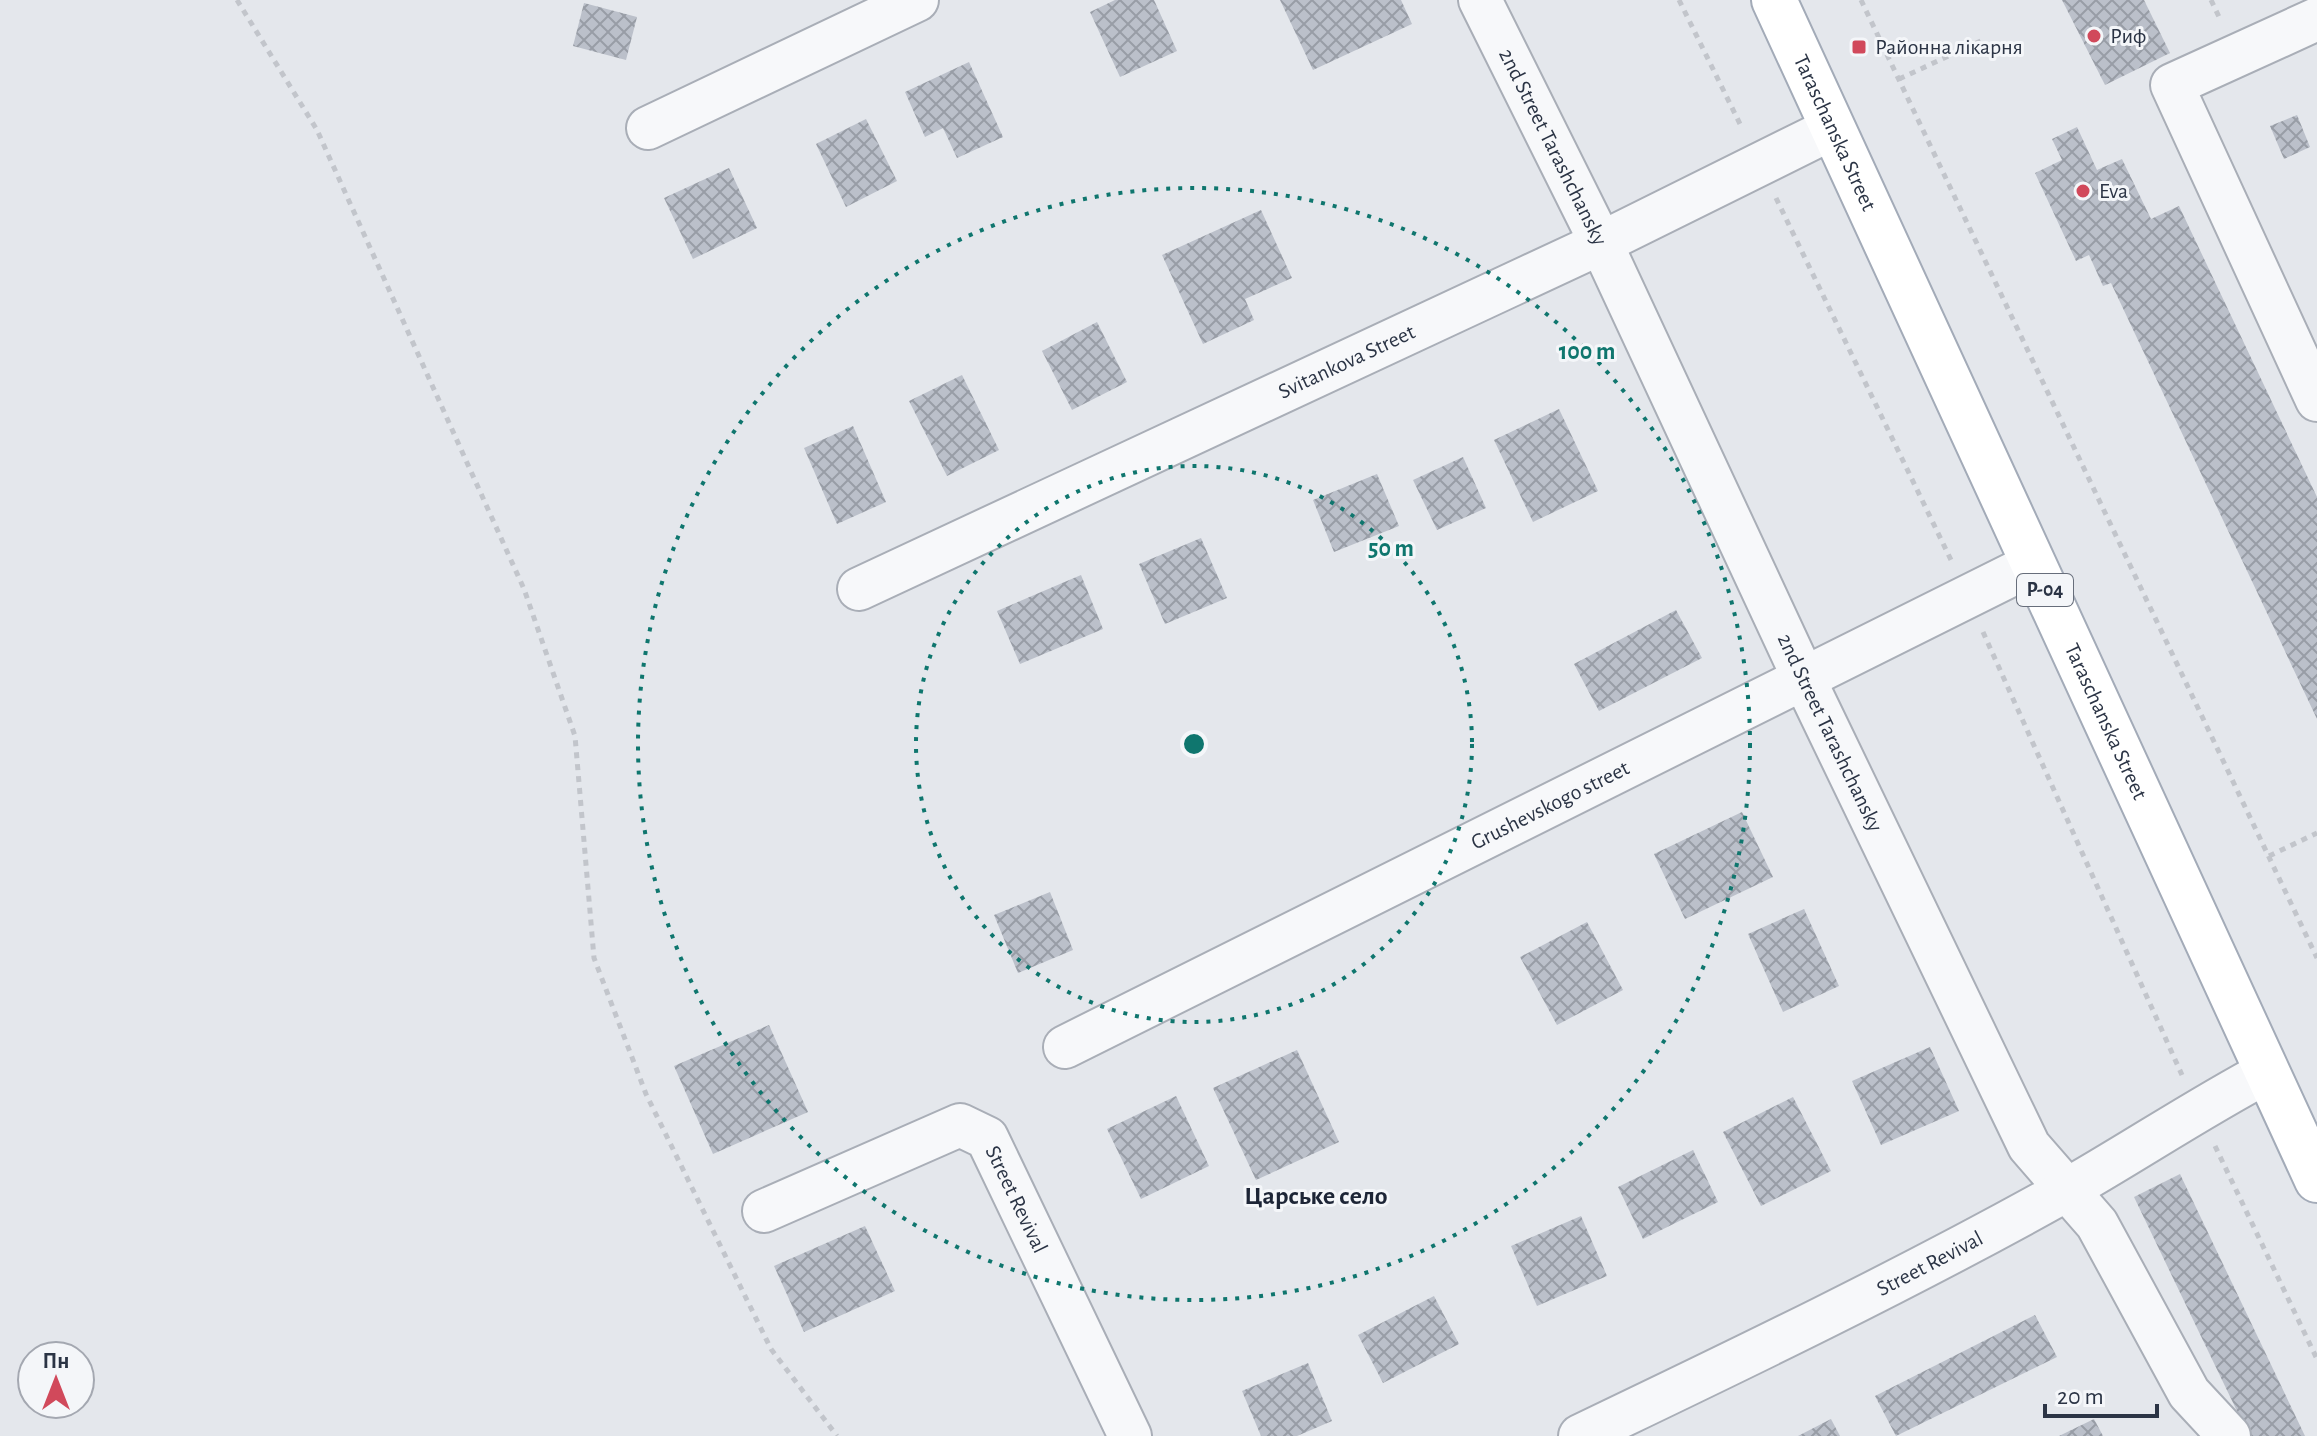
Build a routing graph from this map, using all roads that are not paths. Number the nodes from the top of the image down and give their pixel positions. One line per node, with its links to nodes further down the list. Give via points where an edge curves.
1 (917, 0): 5 (street)
2 (1480, 0): 7 (street, 2nd Street Tarashchansky)
3 (1774, 0): 6 (main road, Taraschanska Street / Р-04)
4 (2312, 34): 8 (street, via 2172,85)
5 (648, 128)
6 (1833, 128): 7 (street, Svitankova Street); 9 (main road, Taraschanska Street / Р-04)
7 (1601, 243): 10 (street, Svitankova Street); 11 (street, 2nd Street Tarashchansky)
8 (2317, 400)
9 (2033, 564): 11 (street, Grushevskogo street); 13 (main road, Taraschanska Street / Р-04)
10 (859, 589)
11 (1805, 681): 12 (street, Grushevskogo street); 15 (street, 2nd Street Tarashchansky, via 2029,1146)
12 (1065, 1047)
13 (2267, 1072): 14 (main road, Taraschanska Street / Р-04); 15 (street, Street Revival)
14 (2314, 1166)
15 (2066, 1190): 18 (street, Street Revival, via 1872,1296); 19 (street, 2nd Street Tarashchansky, via 2097,1224 2189,1393)
16 (764, 1211): 17 (street, Street Revival, via 960,1125 987,1138)
17 (1130, 1436)
18 (1580, 1436)
19 (2229, 1436)

